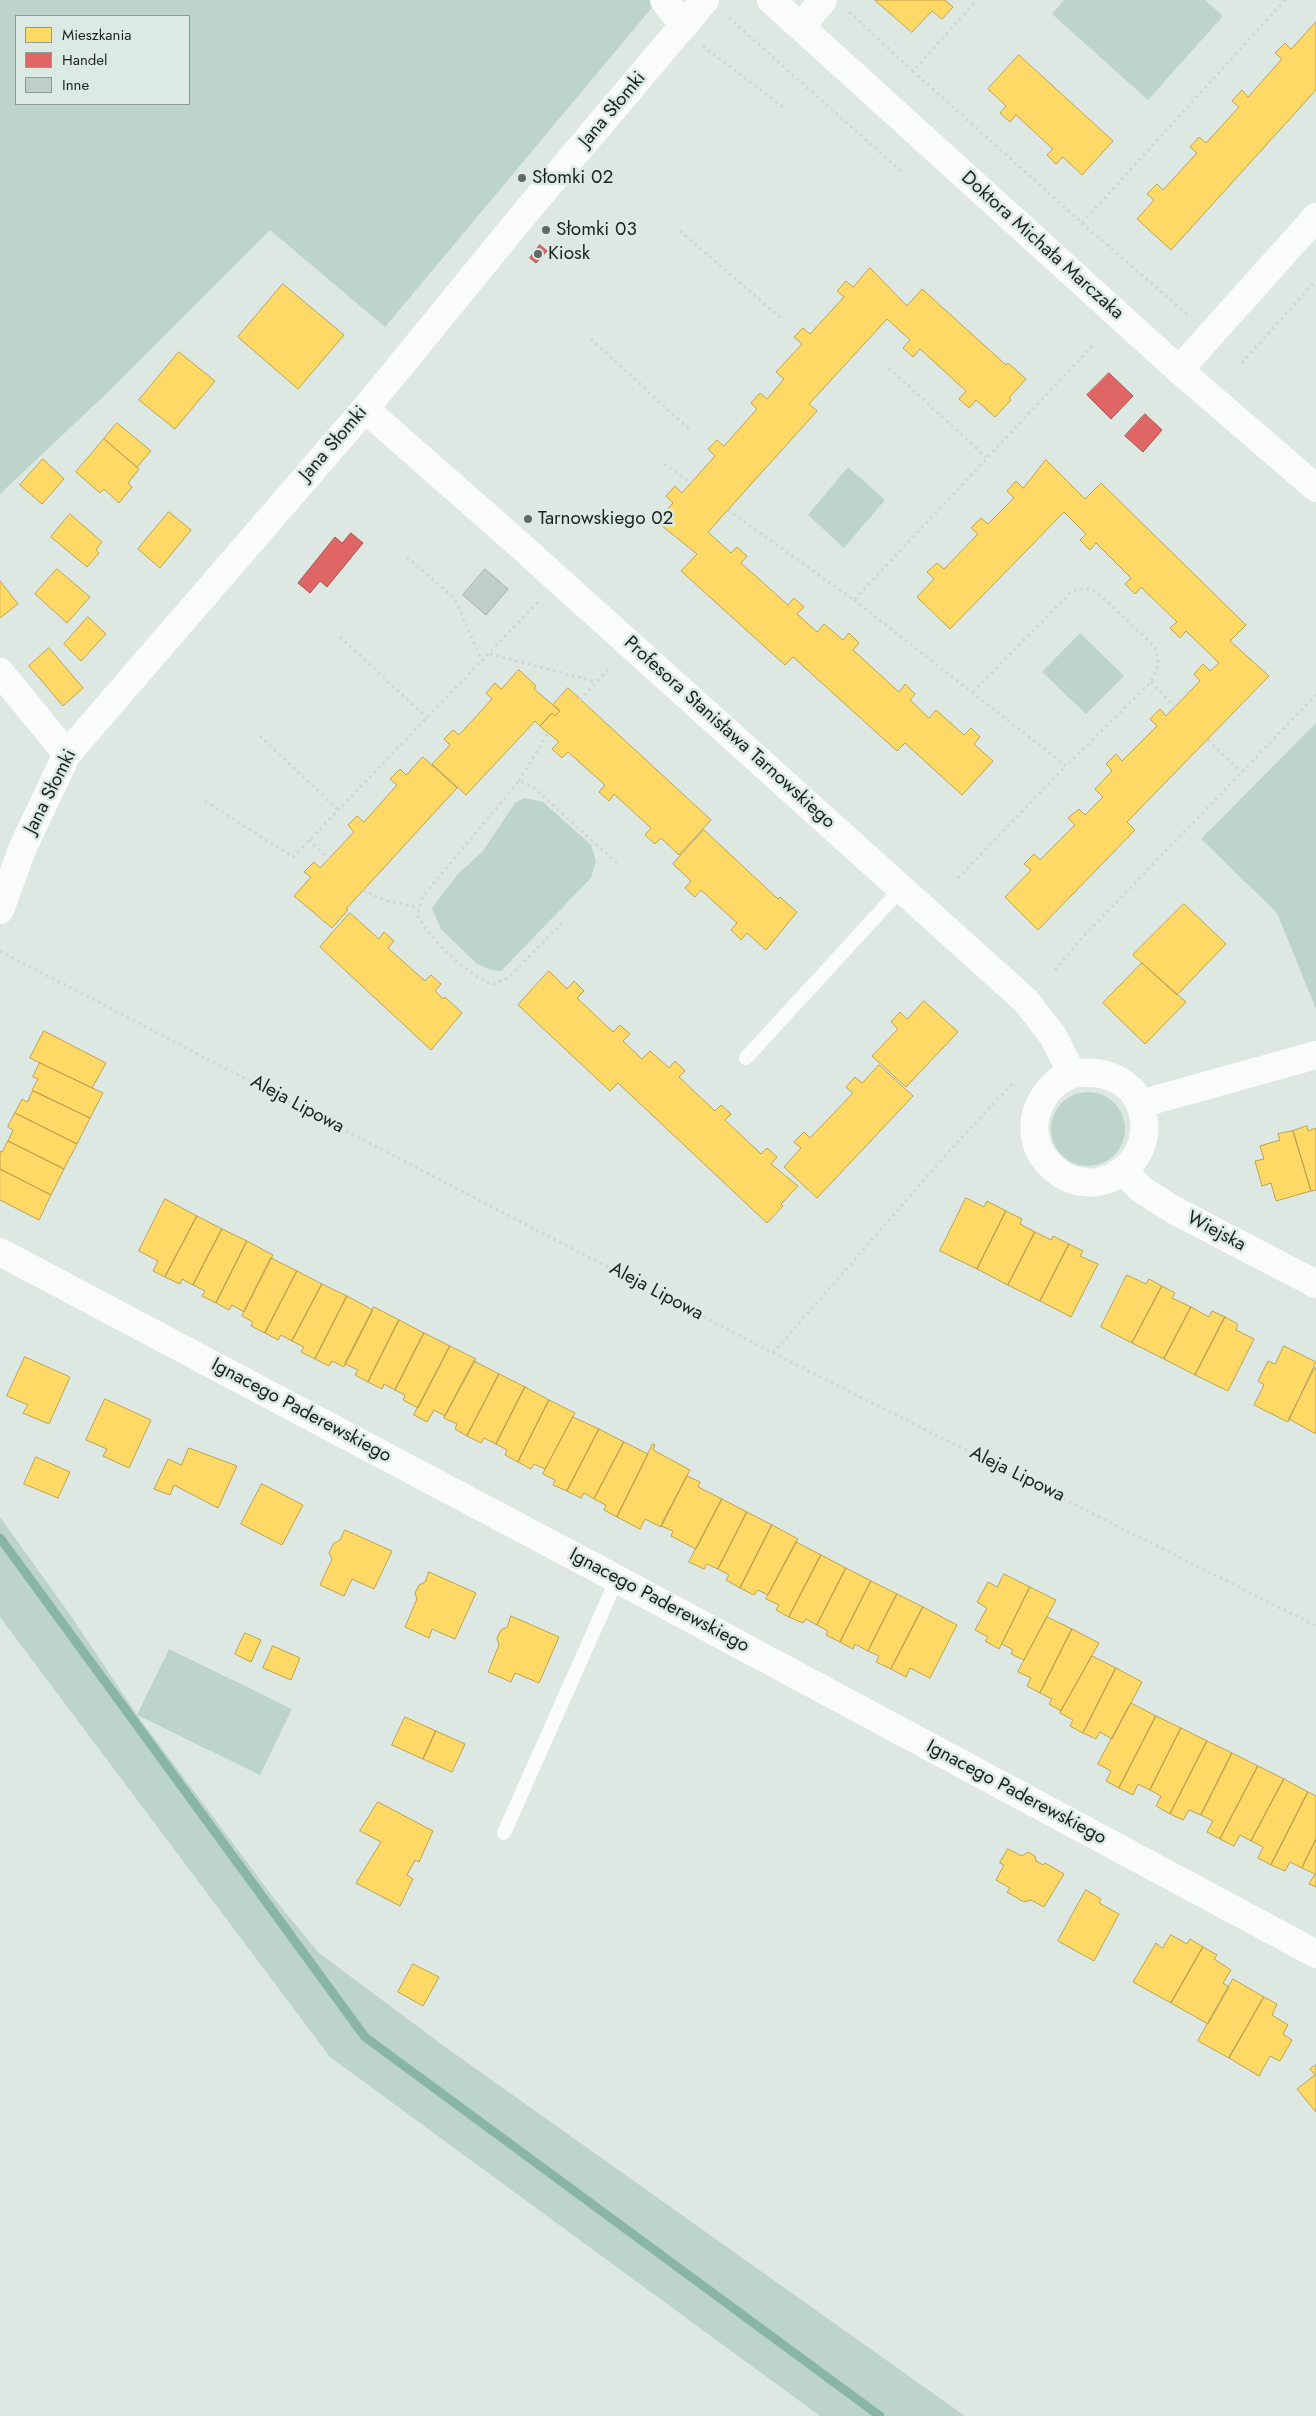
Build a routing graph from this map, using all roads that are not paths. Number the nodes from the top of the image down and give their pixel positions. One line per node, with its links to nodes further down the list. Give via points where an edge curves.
1 (664, 0): 6 (street)
2 (771, 0): 5 (street, Doktora Michała Marczaka)
3 (833, 3): 5 (street)
4 (715, 7): 6 (street, Jana Słomki)
5 (801, 27): 8 (street, Doktora Michała Marczaka)
6 (691, 34): 9 (street, Jana Słomki, via 525,213)
7 (1316, 217): 8 (street)
8 (1179, 370): 10 (street, Doktora Michała Marczaka)
9 (365, 409): 12 (street, Jana Słomki); 13 (street, Profesora Stanisława Tarnowskiego)
10 (1316, 488)
11 (0, 672): 12 (street)
12 (66, 754): 14 (street, Jana Słomki, via 23,847)
13 (902, 888): 16 (lane); 17 (street, Profesora Stanisława Tarnowskiego, via 1026,1001 1053,1036)
14 (0, 910)
15 (1316, 1055): 18 (street)
16 (746, 1058)
17 (1065, 1078): 18 (street, via 1088,1072 1112,1077 1131,1090); 19 (street, via 1046,1092 1038,1106 1034,1122 1041,1155 1054,1170 1069,1179 1088,1183 1106,1180)
18 (1140, 1104): 19 (street, via 1144,1122 1143,1141 1135,1158)
19 (1122, 1171): 21 (street, Wiejska, via 1141,1189 1172,1208)
20 (0, 1252): 22 (street, Ignacego Paderewskiego)
21 (1316, 1284)
22 (617, 1579): 23 (lane); 24 (street, Ignacego Paderewskiego)
23 (504, 1833)
24 (1316, 1954)

